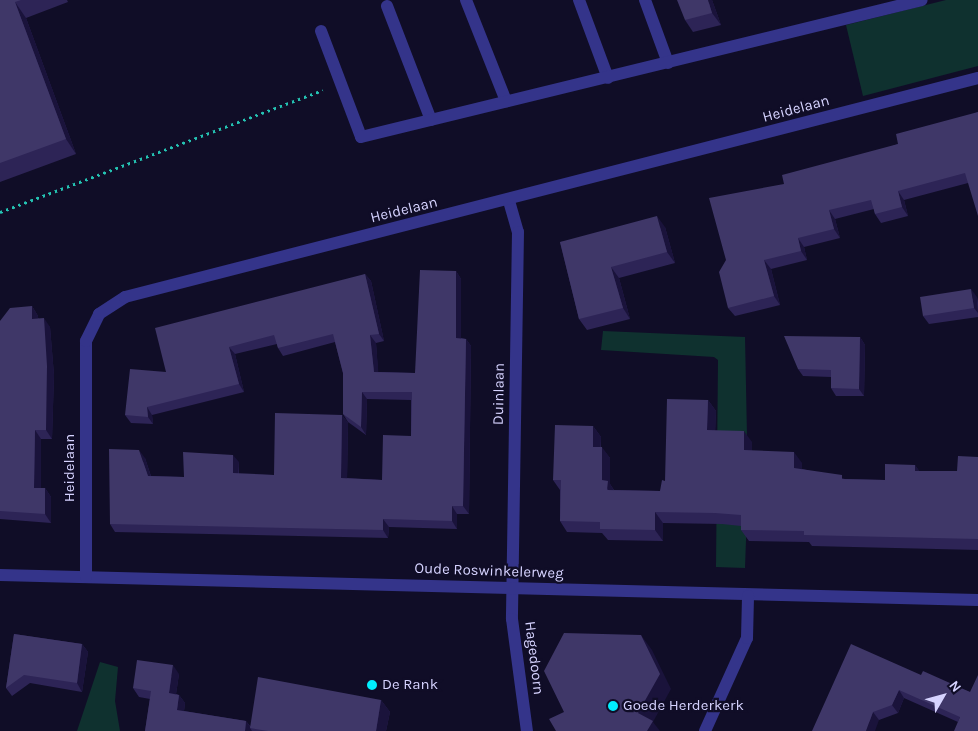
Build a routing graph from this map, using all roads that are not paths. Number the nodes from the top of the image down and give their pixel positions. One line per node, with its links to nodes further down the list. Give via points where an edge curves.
1 (466, 0): 10 (street)
2 (579, 0): 8 (street)
3 (645, 0): 7 (street)
4 (922, 0): 7 (street)
5 (387, 6): 11 (street)
6 (321, 31): 11 (street, via 361,137)
7 (668, 63): 8 (street)
8 (608, 78): 10 (street)
9 (978, 78): 12 (street, Heidelaan)
10 (506, 102): 11 (street)
11 (431, 120)
12 (509, 201): 14 (street, Heidelaan, via 125,297 99,314 86,341); 15 (street, Duinlaan, via 518,232)
13 (0, 575): 14 (street, Oude Roswinkelerweg)
14 (86, 577): 15 (street, Oude Roswinkelerweg)
15 (512, 588): 16 (street, Oude Roswinkelerweg); 18 (street, Hagedoorn, via 512,619)
16 (748, 596): 17 (street, Oude Roswinkelerweg); 19 (street, via 747,638)
17 (978, 600)
18 (527, 731)
19 (705, 731)

